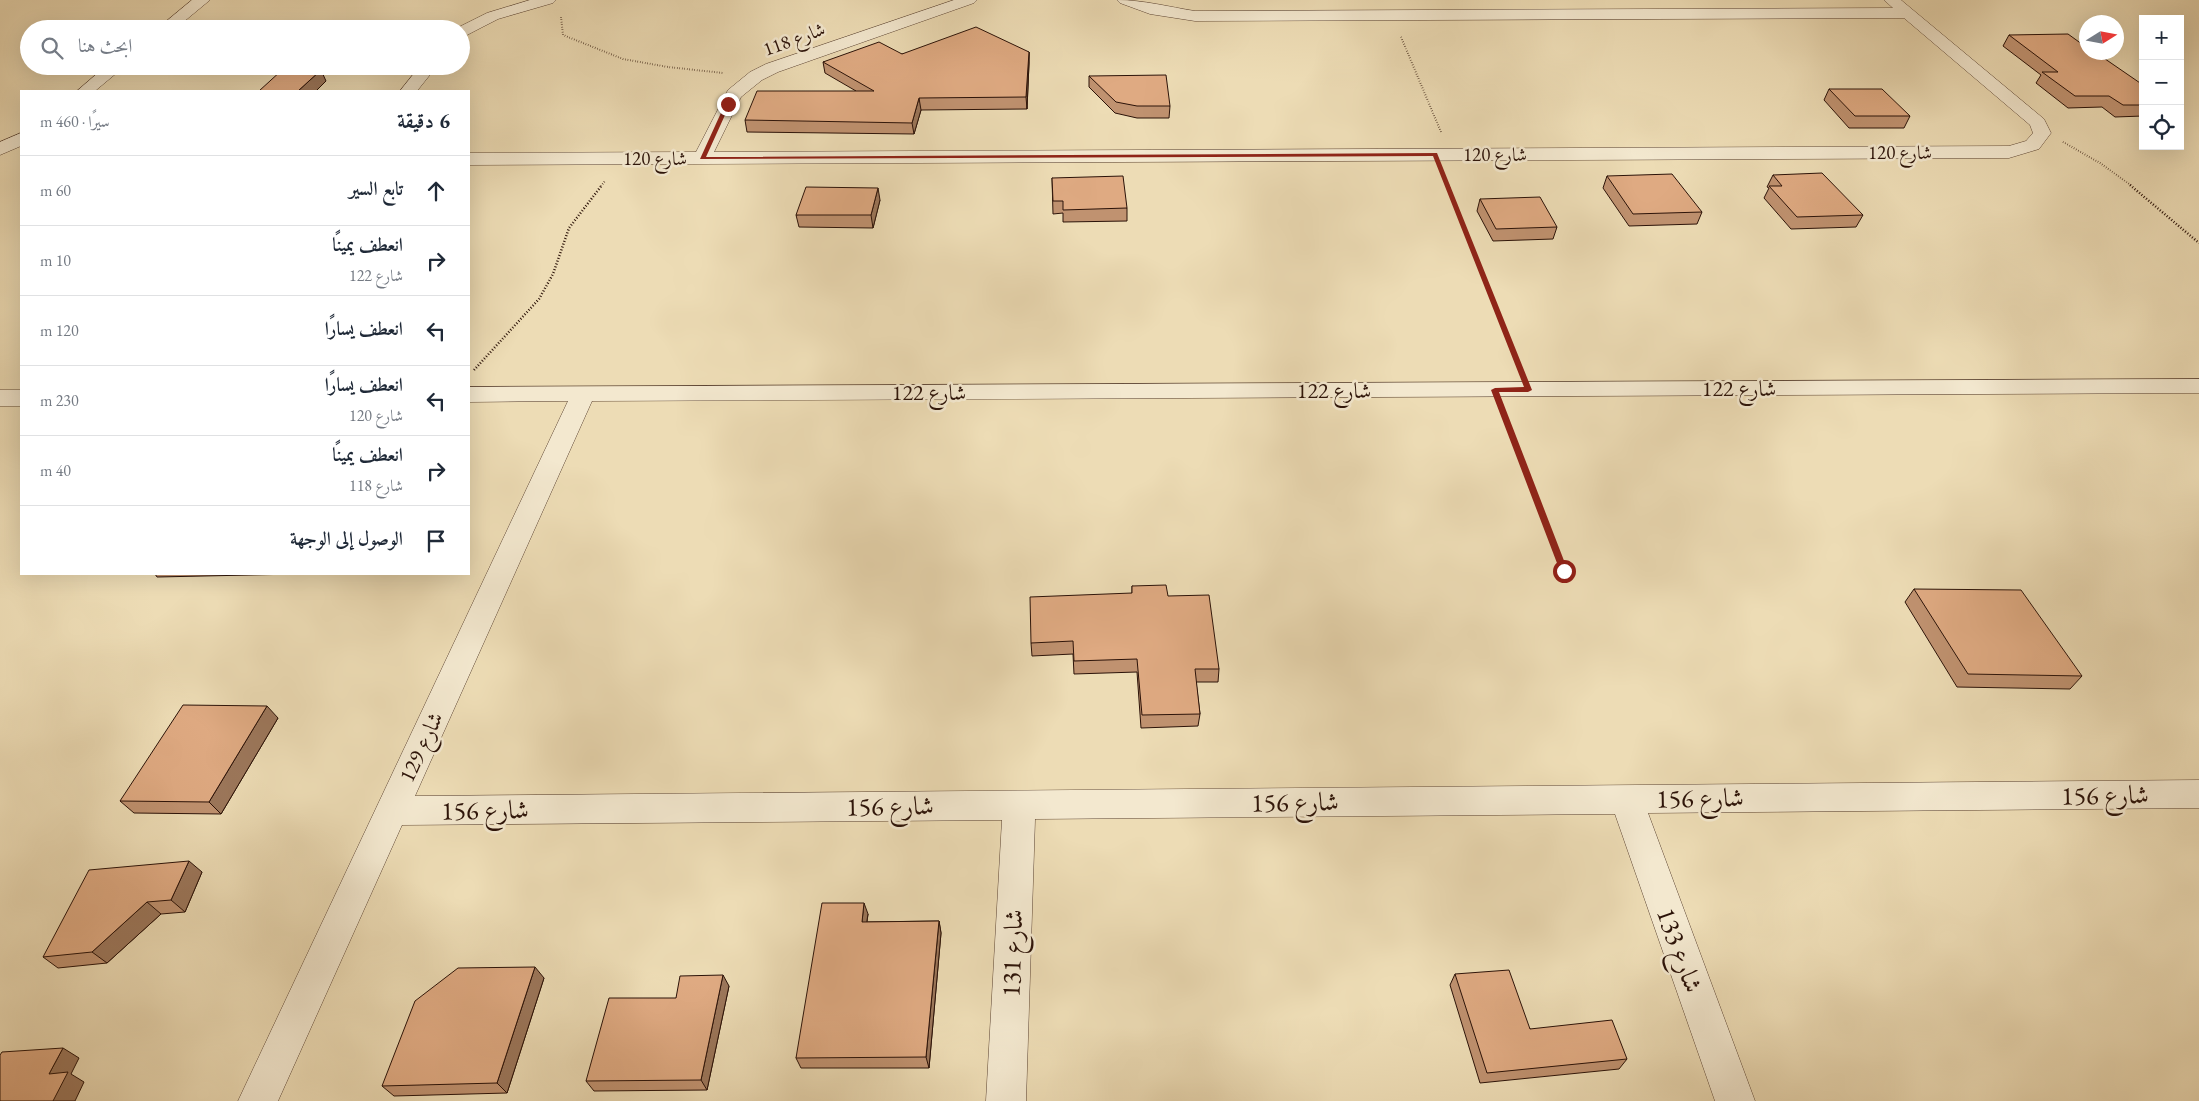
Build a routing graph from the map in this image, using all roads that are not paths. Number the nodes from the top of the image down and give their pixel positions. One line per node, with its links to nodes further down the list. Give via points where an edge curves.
1 (202, 0): 7 (street)
2 (548, 0): 8 (street, via 498,14)
3 (970, 0): 15 (street, شارع 118, via 756,76 734,94)
4 (1125, 0): 6 (street, via 1150,9 1195,16)
5 (1892, 0): 6 (street)
6 (1907, 12): 15 (street, شارع 120, via 2038,123 2042,133 2038,142 2009,152)
7 (176, 20)
8 (470, 27)
9 (105, 75): 11 (street)
10 (421, 75): 12 (street)
11 (86, 90)
12 (409, 90)
13 (20, 139): 14 (street)
14 (0, 148)
15 (702, 158): 16 (street, شارع 120)
16 (470, 160)
17 (2199, 386): 18 (street, شارع 122)
18 (584, 393): 19 (street, شارع 122); 25 (street, شارع 129)
19 (470, 394)
20 (0, 398): 21 (street)
21 (20, 398)
22 (2199, 794): 23 (street, شارع 156)
23 (1626, 799): 24 (street, شارع 156); 28 (street, شارع 133)
24 (1019, 805): 25 (street, شارع 156); 27 (street, شارع 131)
25 (392, 811): 26 (street, شارع 129)
26 (258, 1101)
27 (1006, 1101)
28 (1735, 1101)

